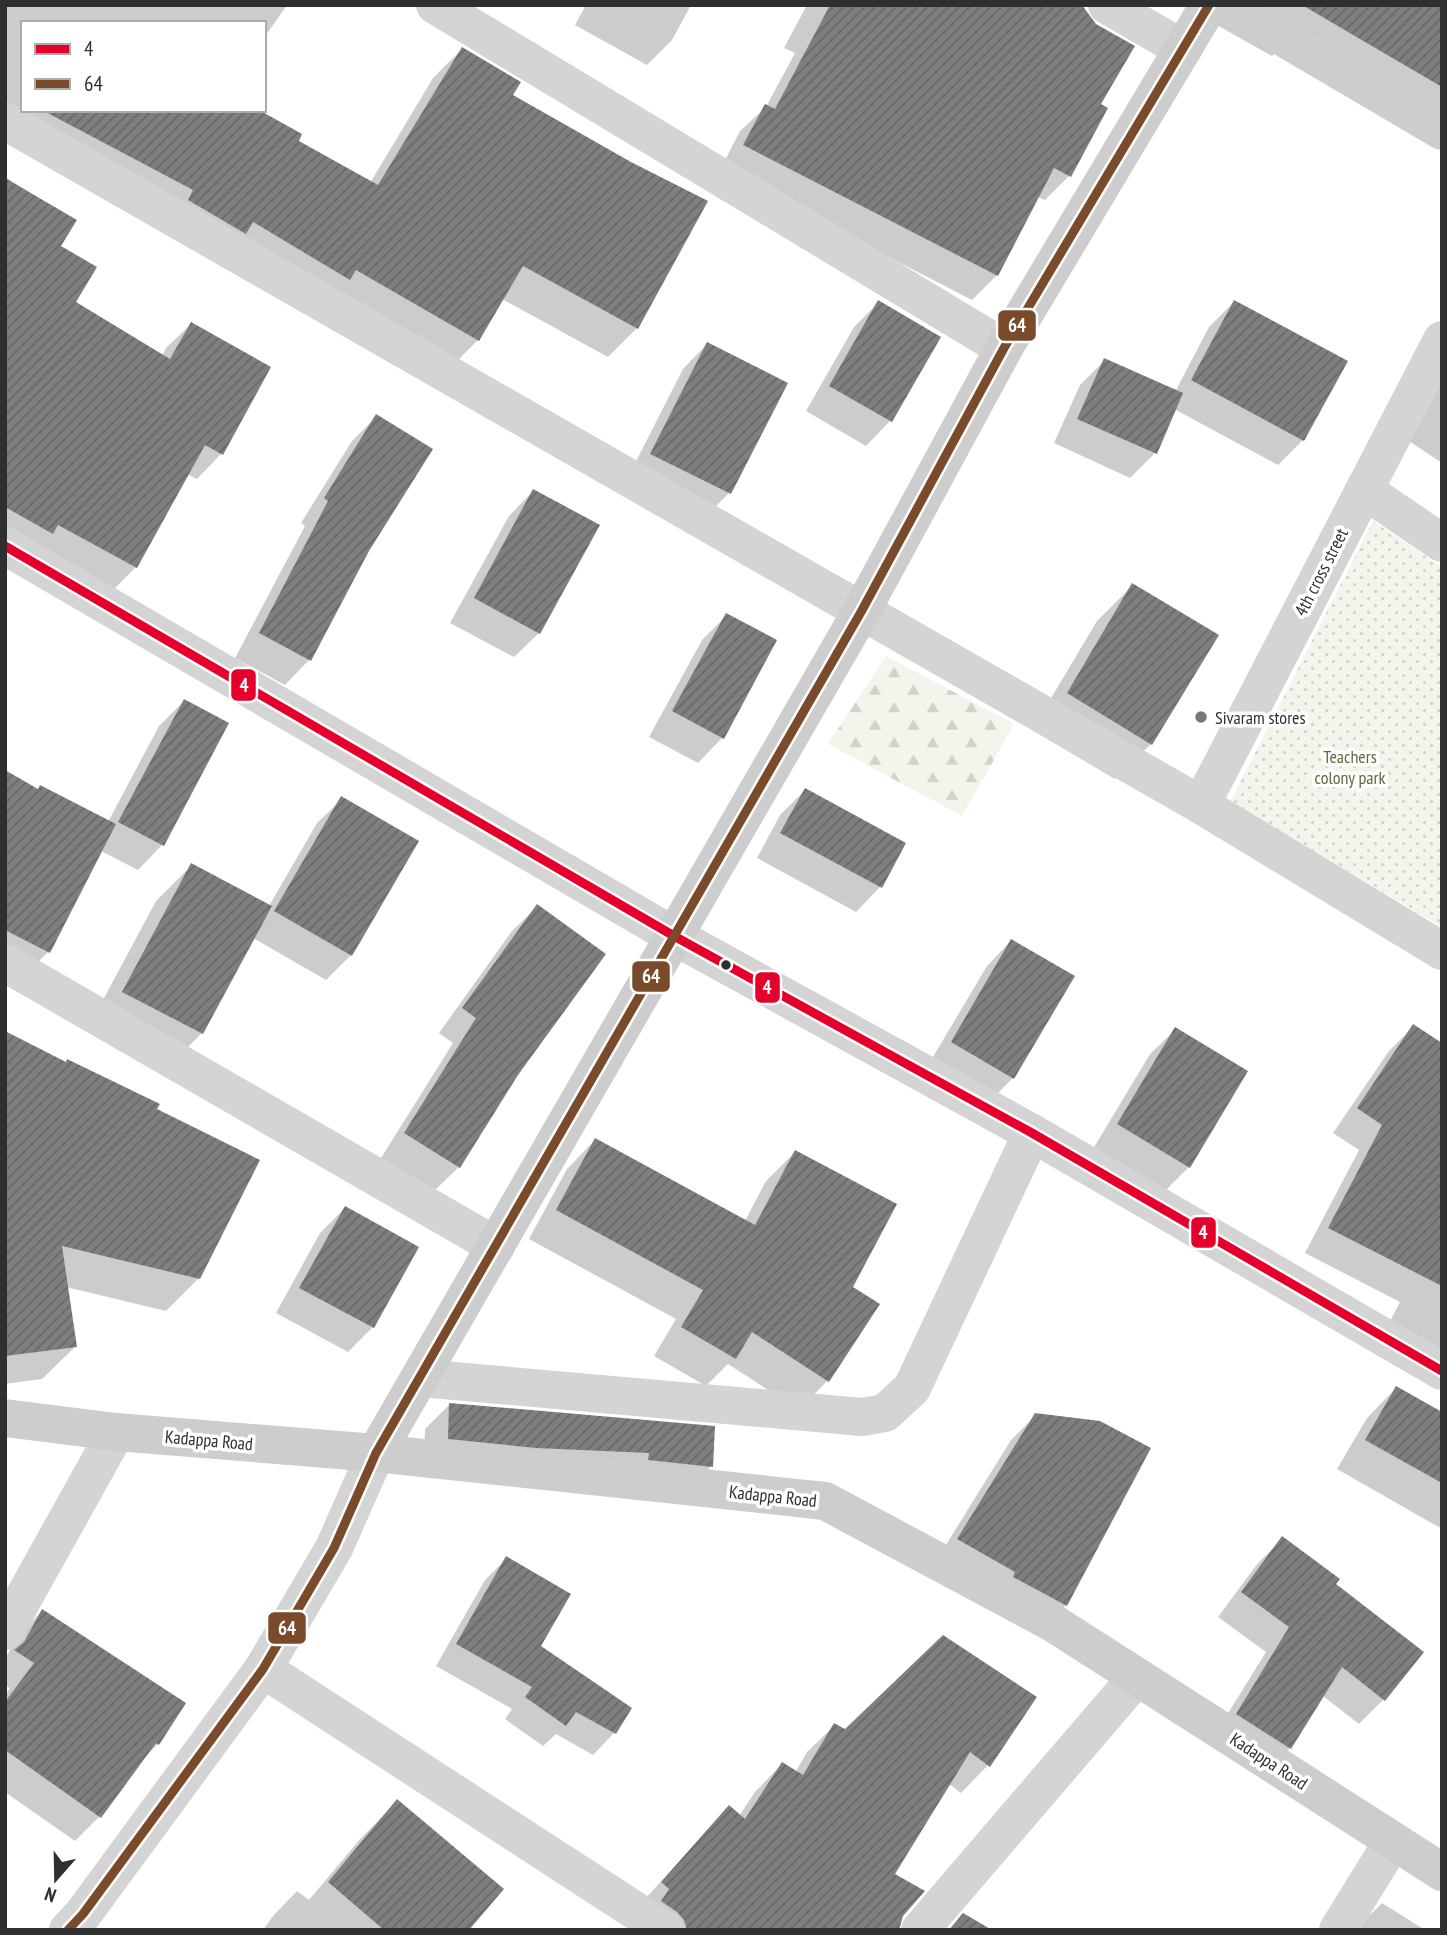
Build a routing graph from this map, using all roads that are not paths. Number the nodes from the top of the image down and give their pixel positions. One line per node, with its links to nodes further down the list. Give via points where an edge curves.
1 (435, 5): 9 (street)
2 (1107, 5): 5 (street)
3 (1209, 5): 5 (main road)
4 (1228, 5): 7 (main road)
5 (1183, 50): 9 (main road)
6 (5, 121): 13 (street)
7 (1442, 131)
8 (1442, 340): 10 (street, 4th cross street)
9 (1004, 348): 13 (main road)
10 (1364, 490): 11 (street); 14 (street, 4th cross street)
11 (1442, 543)
12 (5, 546): 15 (street)
13 (861, 612): 14 (street); 15 (main road)
14 (1201, 805): 16 (street)
15 (674, 936): 18 (street); 19 (main road)
16 (1442, 951)
17 (5, 963): 19 (street)
18 (1032, 1133): 20 (street); 21 (street, via 912,1388 885,1413 862,1417)
19 (496, 1246): 21 (main road)
20 (1442, 1371)
21 (420, 1378): 24 (main road)
22 (5, 1418): 23 (main road, Kadappa Road)
23 (116, 1432): 24 (main road, Kadappa Road); 25 (street)
24 (376, 1453): 26 (street, via 334,1548); 27 (main road, Kadappa Road, via 825,1501 1053,1623)
25 (5, 1631)
26 (263, 1669): 30 (street); 31 (street)
27 (1138, 1677): 28 (main road, Kadappa Road); 32 (street)
28 (1393, 1841): 29 (main road, Kadappa Road); 33 (street)
29 (1442, 1872)
30 (68, 1930)
31 (665, 1930)
32 (920, 1930)
33 (1338, 1930)

